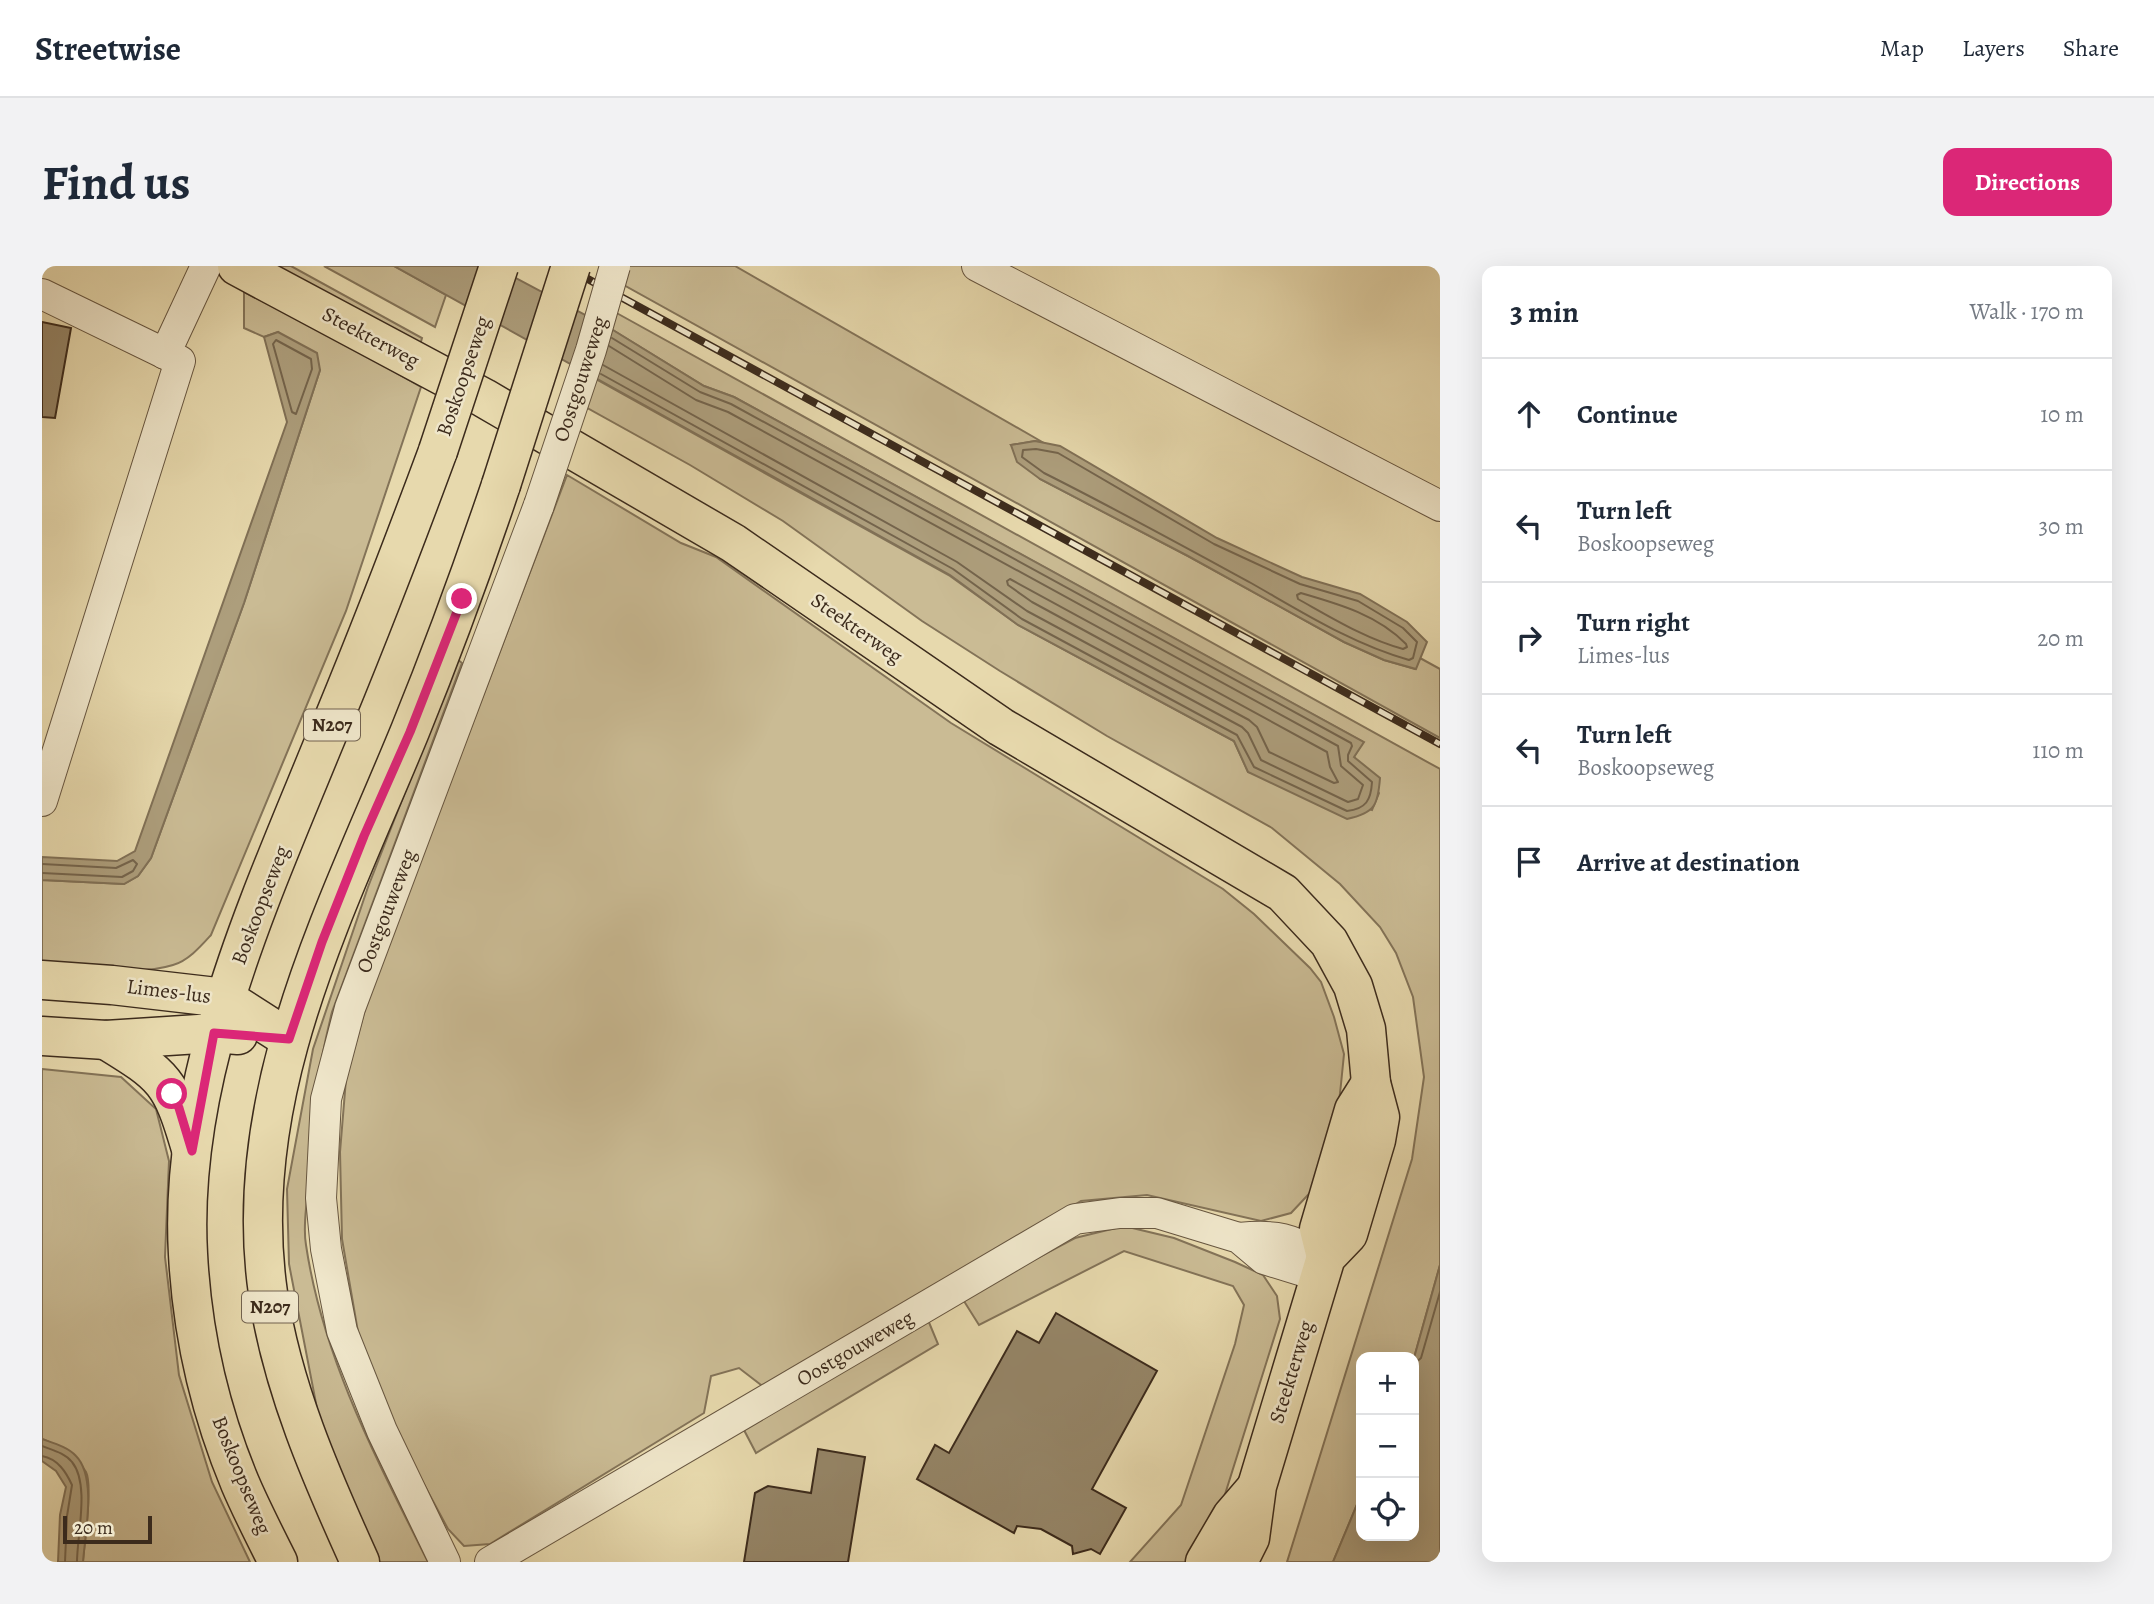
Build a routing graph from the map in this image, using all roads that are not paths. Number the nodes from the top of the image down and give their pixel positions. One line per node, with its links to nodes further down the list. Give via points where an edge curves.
1 (206, 266): 8 (street)
2 (237, 266): 17 (main road, Steekterweg, via 484,398 733,542 1001,727 1283,893 1329,942 1353,986 1366,1029 1371,1083 1354,1110 1319,1228)
3 (499, 266): 12 (main road, Boskoopseweg / N207, bridge, via 438,451 241,950)
4 (571, 266): 14 (main road, N207, bridge, via 462,599 322,942)
5 (615, 266): 21 (street, Oostgouweweg, bridge, via 539,505 350,1009 326,1099 321,1198 342,1331 382,1431)
6 (977, 266): 9 (street)
7 (42, 294): 8 (street)
8 (165, 354): 10 (street, via 180,361)
9 (1440, 506)
10 (42, 801)
11 (42, 980): 12 (main road, Limes-lus, via 112,985)
12 (220, 1016): 14 (main road, Limes-lus); 15 (main road, Limes-lus); 16 (main road, Boskoopseweg / N207)
13 (42, 1036): 15 (main road, Limes-lus)
14 (289, 1039): 20 (main road, N207, via 273,1107 266,1177 268,1291 300,1421)
15 (106, 1040): 16 (main road, via 141,1060 163,1080 179,1108)
16 (192, 1151): 19 (main road, Boskoopseweg / N207, via 188,1252 204,1370 240,1484)
17 (1322, 1267): 18 (main road, Steekterweg); 22 (street, Oostgouweweg, via 1264,1259 1239,1238 1157,1213 1075,1219)
18 (1257, 1486): 23 (main road, Steekterweg, via 1232,1516); 24 (main road, Steekterweg, via 1250,1538)
19 (278, 1562)
20 (360, 1562)
21 (446, 1562)
22 (491, 1562)
23 (1205, 1562)
24 (1238, 1562)

